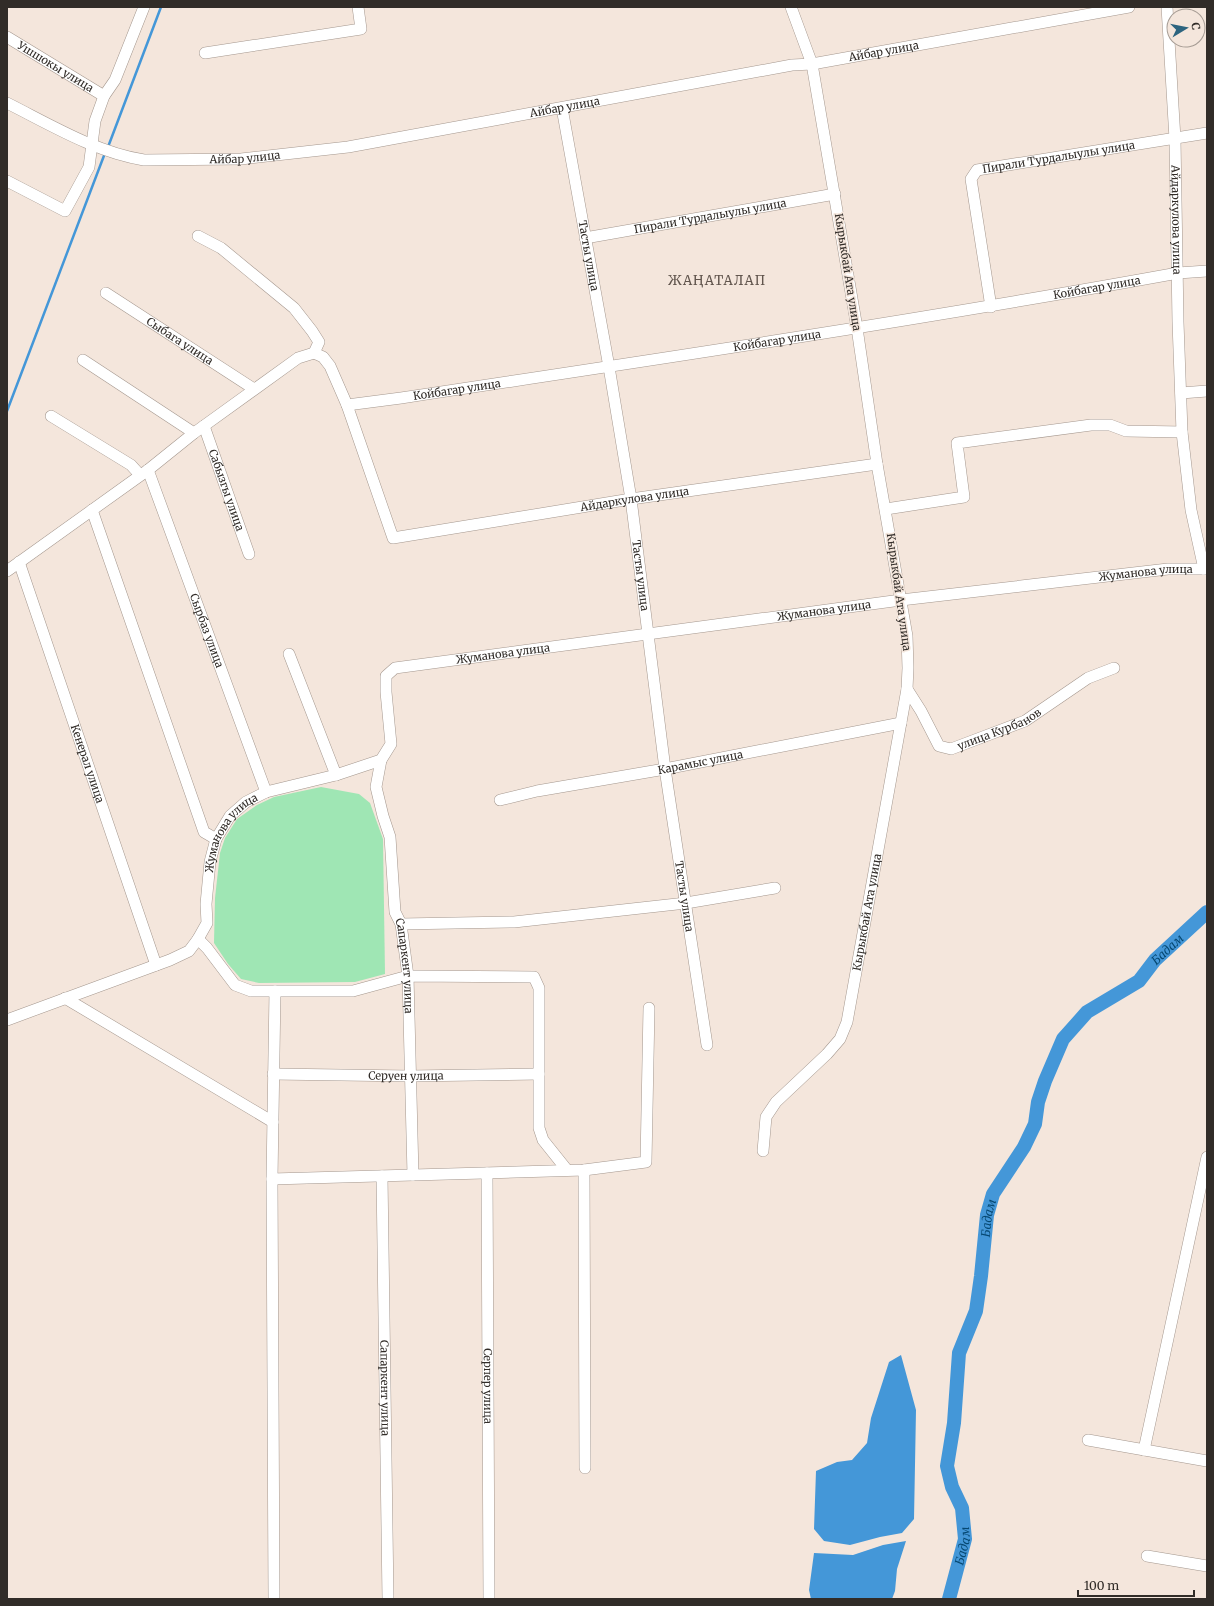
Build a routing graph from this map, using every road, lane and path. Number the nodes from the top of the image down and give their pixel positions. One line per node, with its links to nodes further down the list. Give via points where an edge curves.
1 (144, 7): 9 (street, via 115,80)
2 (358, 7): 7 (street, via 361,29)
3 (791, 7): 8 (street, Кырыкбай Ата улица)
4 (1129, 7): 8 (street, Айбар улица)
5 (1168, 7): 13 (street, Айдаркулова улица)
6 (7, 37): 9 (street, Ушшокы улица)
7 (205, 53)
8 (812, 64): 11 (street, Айбар улица, via 792,65); 16 (street, Кырыкбай Ата улица)
9 (104, 96): 14 (street, via 95,121)
10 (7, 103): 14 (street, Айбар улица)
11 (562, 108): 14 (street, Айбар улица, via 348,147 241,159 144,160); 18 (street, Тасты улица)
12 (1207, 133): 13 (street, Пирали Турдалыулы улица)
13 (1175, 139): 20 (street, Айдаркулова улица); 22 (street, Пирали Турдалыулы улица, via 977,170 971,179)
14 (91, 145): 15 (street, via 89,167 65,211)
15 (7, 181)
16 (835, 194): 18 (street, Пирали Турдалыулы улица); 23 (street, Кырыкбай Ата улица)
17 (198, 236): 24 (street, via 221,248 294,308 319,342)
18 (585, 238): 26 (street, Тасты улица)
19 (1207, 271): 20 (street, Койбагар улица)
20 (1178, 273): 22 (street, Койбагар улица); 29 (street, Айдаркулова улица)
21 (106, 293): 27 (street, Сыбага улица)
22 (991, 307): 23 (street, Койбагар улица)
23 (857, 328): 26 (street, Койбагар улица); 35 (street, Кырыкбай Ата улица)
24 (314, 353): 27 (street, via 298,358); 30 (street, via 323,357 330,366)
25 (83, 360): 34 (street)
26 (609, 367): 30 (street, Койбагар улица); 37 (street, Тасты улица)
27 (254, 389): 32 (street)
28 (1207, 391): 29 (street)
29 (1181, 393): 33 (street, Айдаркулова улица)
30 (346, 405): 37 (street, Айдаркулова улица, via 393,538)
31 (51, 416): 36 (street, Сырбаз улица)
32 (204, 426): 34 (street); 40 (street, Сабызгы улица)
33 (1182, 432): 38 (street, via 1126,431 1110,425 1091,425 958,443 964,497); 42 (street, Айдаркулова улица, via 1191,510)
34 (194, 433): 36 (street)
35 (877, 464): 37 (street, Айдаркулова улица); 38 (street, Кырыкбай Ата улица)
36 (144, 472): 39 (street); 53 (street, Сырбаз улица)
37 (630, 499): 45 (street, Тасты улица)
38 (886, 509): 44 (street, Кырыкбай Ата улица)
39 (92, 510): 41 (street); 55 (street, via 204,832)
40 (249, 554)
41 (19, 562): 43 (street); 60 (street, Кенерал улица)
42 (1206, 569): 44 (street, Жуманова улица, via 1168,569)
43 (7, 571)
44 (901, 600): 45 (street, Жуманова улица); 48 (street, Кырыкбай Ата улица, via 907,636)
45 (648, 635): 50 (street, Жуманова улица, via 395,668 386,676 391,744); 51 (street, Тасты улица)
46 (289, 654): 52 (street)
47 (1114, 668): 48 (street, улица Курбанов, via 1088,678 1025,721 951,749 939,746)
48 (907, 689): 49 (street, Кырыкбай Ата улица)
49 (901, 723): 51 (street, Карамыс улица); 71 (street, Кырыкбай Ата улица, via 847,1022 840,1039 828,1054 776,1102 766,1117)
50 (381, 760): 52 (street, Жуманова улица); 58 (street, Сапаркент улица, via 376,787 382,816 390,836 395,912)
51 (665, 769): 54 (street, Карамыс улица, via 537,791); 57 (street, Тасты улица)
52 (336, 775): 53 (street, Жуманова улица)
53 (266, 792): 55 (street, Жуманова улица, via 246,802 230,816)
54 (500, 800)
55 (216, 839): 59 (street, Жуманова улица, via 209,876 206,922)
56 (775, 888): 57 (street)
57 (686, 903): 58 (street, via 514,922); 66 (street, Тасты улица)
58 (401, 924): 61 (street, Сапаркент улица)
59 (198, 939): 60 (street, Жуманова улица, via 189,951); 62 (street, via 235,985 251,991)
60 (156, 965): 63 (street, Жуманова улица)
61 (408, 976): 62 (street, via 353,991); 68 (street, via 534,977 539,988); 69 (street, Сапаркент улица)
62 (275, 991): 67 (street)
63 (65, 998): 65 (street, Жуманова улица); 70 (street)
64 (649, 1008): 74 (street, via 646,1162)
65 (7, 1020)
66 (707, 1045)
67 (273, 1074): 69 (street, Серуен улица); 70 (street)
68 (539, 1074): 69 (street, Серуен улица); 73 (street, via 539,1128 543,1140)
69 (410, 1076): 76 (street, Сапаркент улица)
70 (273, 1122): 78 (street)
71 (763, 1151)
72 (1207, 1157): 80 (street)
73 (567, 1170): 74 (street); 75 (street)
74 (584, 1170): 82 (street)
75 (487, 1173): 76 (street); 87 (street, Серпер улица)
76 (413, 1175): 77 (street)
77 (382, 1176): 78 (street); 86 (street, Сапаркент улица)
78 (272, 1179): 85 (street)
79 (1088, 1440): 80 (street)
80 (1144, 1450): 81 (street)
81 (1207, 1461)
82 (584, 1468)
83 (1147, 1556): 84 (street)
84 (1207, 1566)
85 (274, 1599)
86 (388, 1599)
87 (489, 1599)

